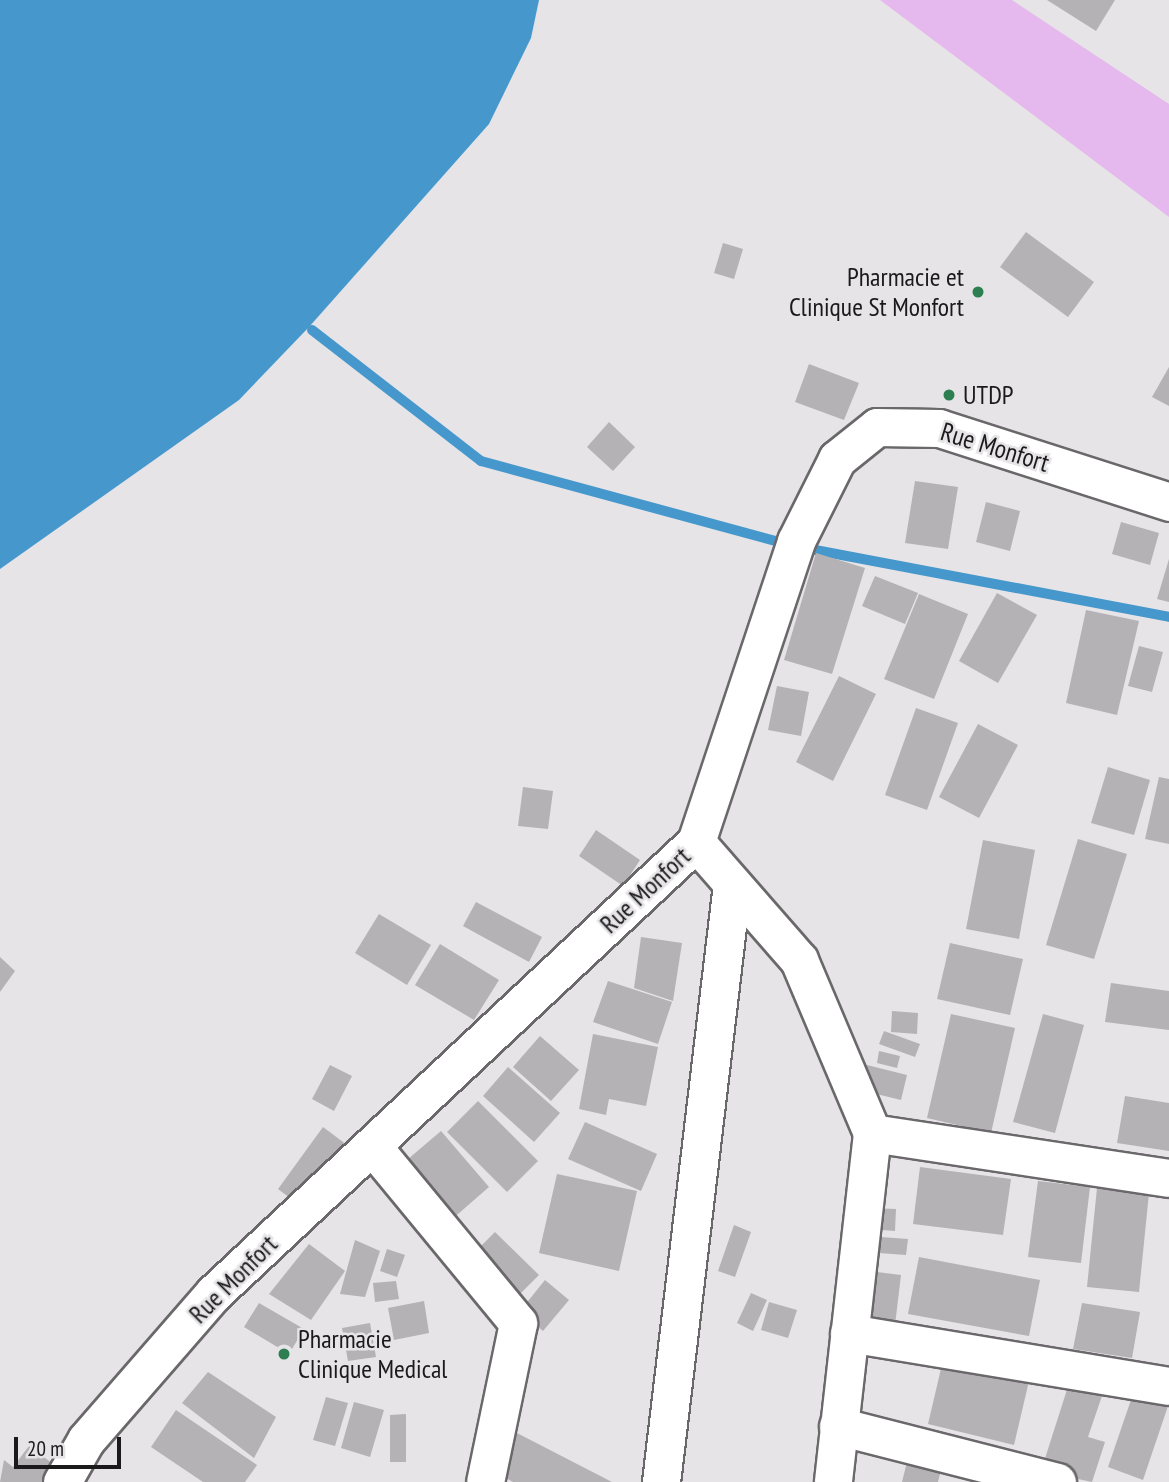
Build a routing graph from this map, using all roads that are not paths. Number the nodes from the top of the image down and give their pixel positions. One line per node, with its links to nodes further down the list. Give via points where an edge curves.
1 (1169, 502): 2 (street, Rue Monfort, via 939,428 877,427 837,459 796,541)
2 (696, 842): 3 (street); 5 (street, Rue Monfort)
3 (732, 884): 4 (street, via 799,960); 12 (street)
4 (872, 1133): 6 (street); 7 (street)
5 (373, 1147): 10 (street, Rue Monfort, via 214,1293 86,1440); 11 (street, via 518,1323)
6 (1169, 1178)
7 (849, 1333): 8 (street); 9 (street)
8 (1169, 1385)
9 (838, 1426): 13 (street); 14 (street)
10 (62, 1482)
11 (485, 1482)
12 (661, 1482)
13 (833, 1482)
14 (1057, 1482)

